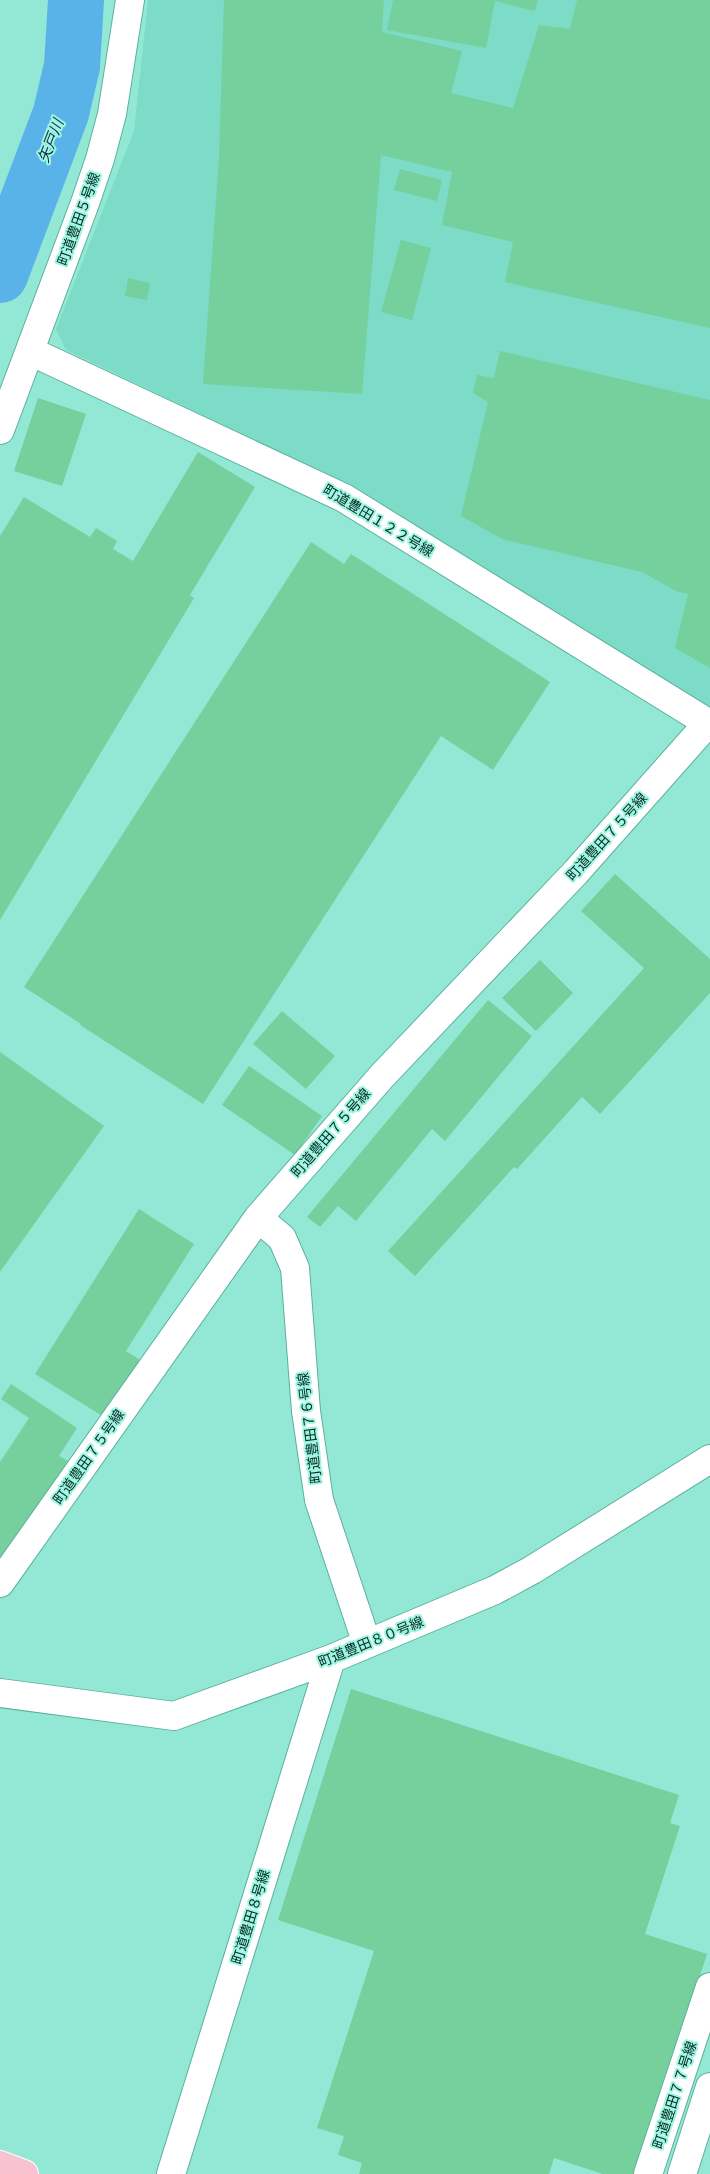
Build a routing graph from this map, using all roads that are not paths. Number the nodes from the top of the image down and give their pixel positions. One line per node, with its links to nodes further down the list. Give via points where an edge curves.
1 (130, 0): 2 (street, 町道豊田５号線, via 112,114 100,159)
2 (30, 351): 3 (street, 町道豊田５号線); 4 (street, 町道豊田１２２号線, via 344,498)
3 (0, 430)
4 (709, 724): 5 (street, 町道豊田７５号線, via 576,872 382,1076)
5 (258, 1218): 7 (street, 町道豊田７５号線); 8 (street, 町道豊田７６号線, via 282,1238 295,1268 306,1411 318,1500)
6 (710, 1459): 8 (street, 町道豊田８０号線, via 495,1590)
7 (0, 1583)
8 (367, 1644): 9 (street, 町道豊田８０号線)
9 (331, 1659): 10 (street, 町道豊田８０号線, via 174,1716); 15 (street, 町道豊田８号線)
10 (0, 1693)
11 (710, 1987): 16 (street, 町道豊田７７号線)
12 (710, 2087): 17 (street)
13 (0, 2165): 14 (highway)
14 (24, 2174)
15 (172, 2174)
16 (648, 2174)
17 (682, 2174)

